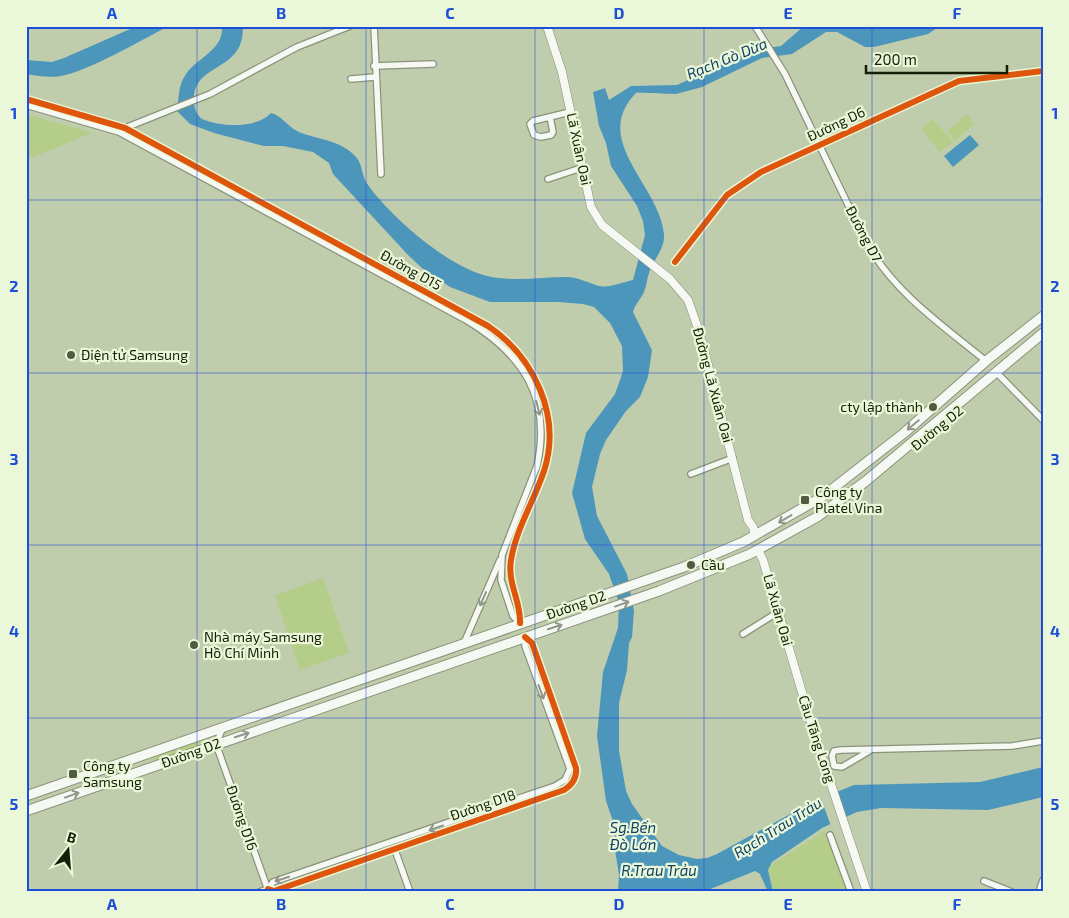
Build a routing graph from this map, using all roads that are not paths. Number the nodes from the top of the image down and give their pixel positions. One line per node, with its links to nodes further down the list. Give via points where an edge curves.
1 (350, 26): 14 (street, via 298,47 210,94)
2 (374, 26): 6 (street)
3 (547, 26): 12 (main road, Lã Xuân Oai, via 562,72)
4 (755, 26): 16 (street, Đường D7, via 785,74)
5 (433, 64): 6 (street)
6 (374, 66): 8 (street)
7 (1043, 71): 16 (street, Đường D6, via 959,81)
8 (375, 77): 9 (street); 18 (street)
9 (351, 79)
10 (26, 99): 14 (street, Đường D15)
11 (26, 105): 15 (street, Đường D15)
12 (570, 112): 13 (street); 17 (main road, Lã Xuân Oai)
13 (550, 117): 13 (street, via 551,135 534,135 531,122)
14 (125, 128): 15 (street); 20 (street, Đường D15)
15 (120, 132): 20 (street, Đường D15)
16 (819, 146): 22 (street, Đường D6, via 761,172 727,196); 29 (street, Đường D7, via 866,244 882,268 905,295)
17 (584, 168): 19 (street); 21 (main road, Lã Xuân Oai, via 595,216)
18 (381, 174)
19 (548, 179)
20 (320, 238): 33 (street, Đường D15, one-way to 33, via 466,320 506,348 526,374 538,408 542,440); 34 (street, Đường D15, via 488,326 515,348 536,378 546,408 549,439)
21 (639, 254): 32 (main road, Đường Lã Xuân Oai, via 670,279 691,307)
22 (675, 262)
23 (1043, 311): 27 (main road, Đường D2, via 1013,334)
24 (1043, 316): 27 (main road, Đường D2)
25 (1043, 333): 28 (main road, Đường D2)
26 (1043, 340): 28 (main road, Đường D2, via 1026,353)
27 (1009, 343): 29 (main road, Đường D2)
28 (1016, 356): 30 (main road, Đường D2)
29 (986, 361): 30 (main road); 36 (main road, Đường D2, one-way to 36, via 900,436 816,501)
30 (997, 373): 31 (street); 39 (main road, Đường D2, via 866,481 825,511)
31 (1043, 420)
32 (733, 458): 35 (street); 36 (main road, Đường Lã Xuân Oai)
33 (536, 468): 34 (street); 37 (street, Đường D15)
34 (544, 471): 38 (street, Đường D15)
35 (691, 474)
36 (755, 536): 39 (main road); 42 (main road, Đường D2, via 670,572)
37 (508, 538): 38 (street); 40 (street, Đường D15)
38 (516, 541): 42 (street, Đường D15, via 510,579 521,615)
39 (758, 550): 44 (main road, Đường D2, one-way to 39); 46 (main road, Lã Xuân Oai, via 764,560)
40 (502, 556): 42 (street, Đường D15, via 501,580 513,616); 45 (street, one-way to 45)
41 (775, 614): 43 (street)
42 (520, 623): 44 (main road); 45 (main road, Đường D2)
43 (743, 634)
44 (527, 642): 49 (main road, Đường D2, one-way to 44, via 460,659); 54 (street, Đường D18, via 576,768 577,775 570,786); 57 (street, Đường D18, one-way to 57, via 570,769 566,780 273,882)
45 (464, 643): 47 (main road, Đường D2)
46 (796, 672): 61 (main road, Cầu Tăng Long)
47 (223, 726): 49 (street); 51 (main road, Đường D2)
48 (1043, 741): 50 (street, via 1012,746)
49 (216, 744): 52 (main road, Đường D2, one-way to 49); 57 (street, Đường D16)
50 (871, 750): 50 (street, via 834,751 834,766 842,767)
51 (28, 795)
52 (26, 811)
53 (830, 835): 60 (street)
54 (394, 850): 57 (street, Đường D18, via 274,891); 59 (street)
55 (1043, 880): 63 (street)
56 (984, 881): 62 (street)
57 (268, 890): 58 (street, Đường D18)
58 (259, 892)
59 (410, 892)
60 (851, 892)
61 (867, 892)
62 (1012, 892)
63 (1039, 892)

